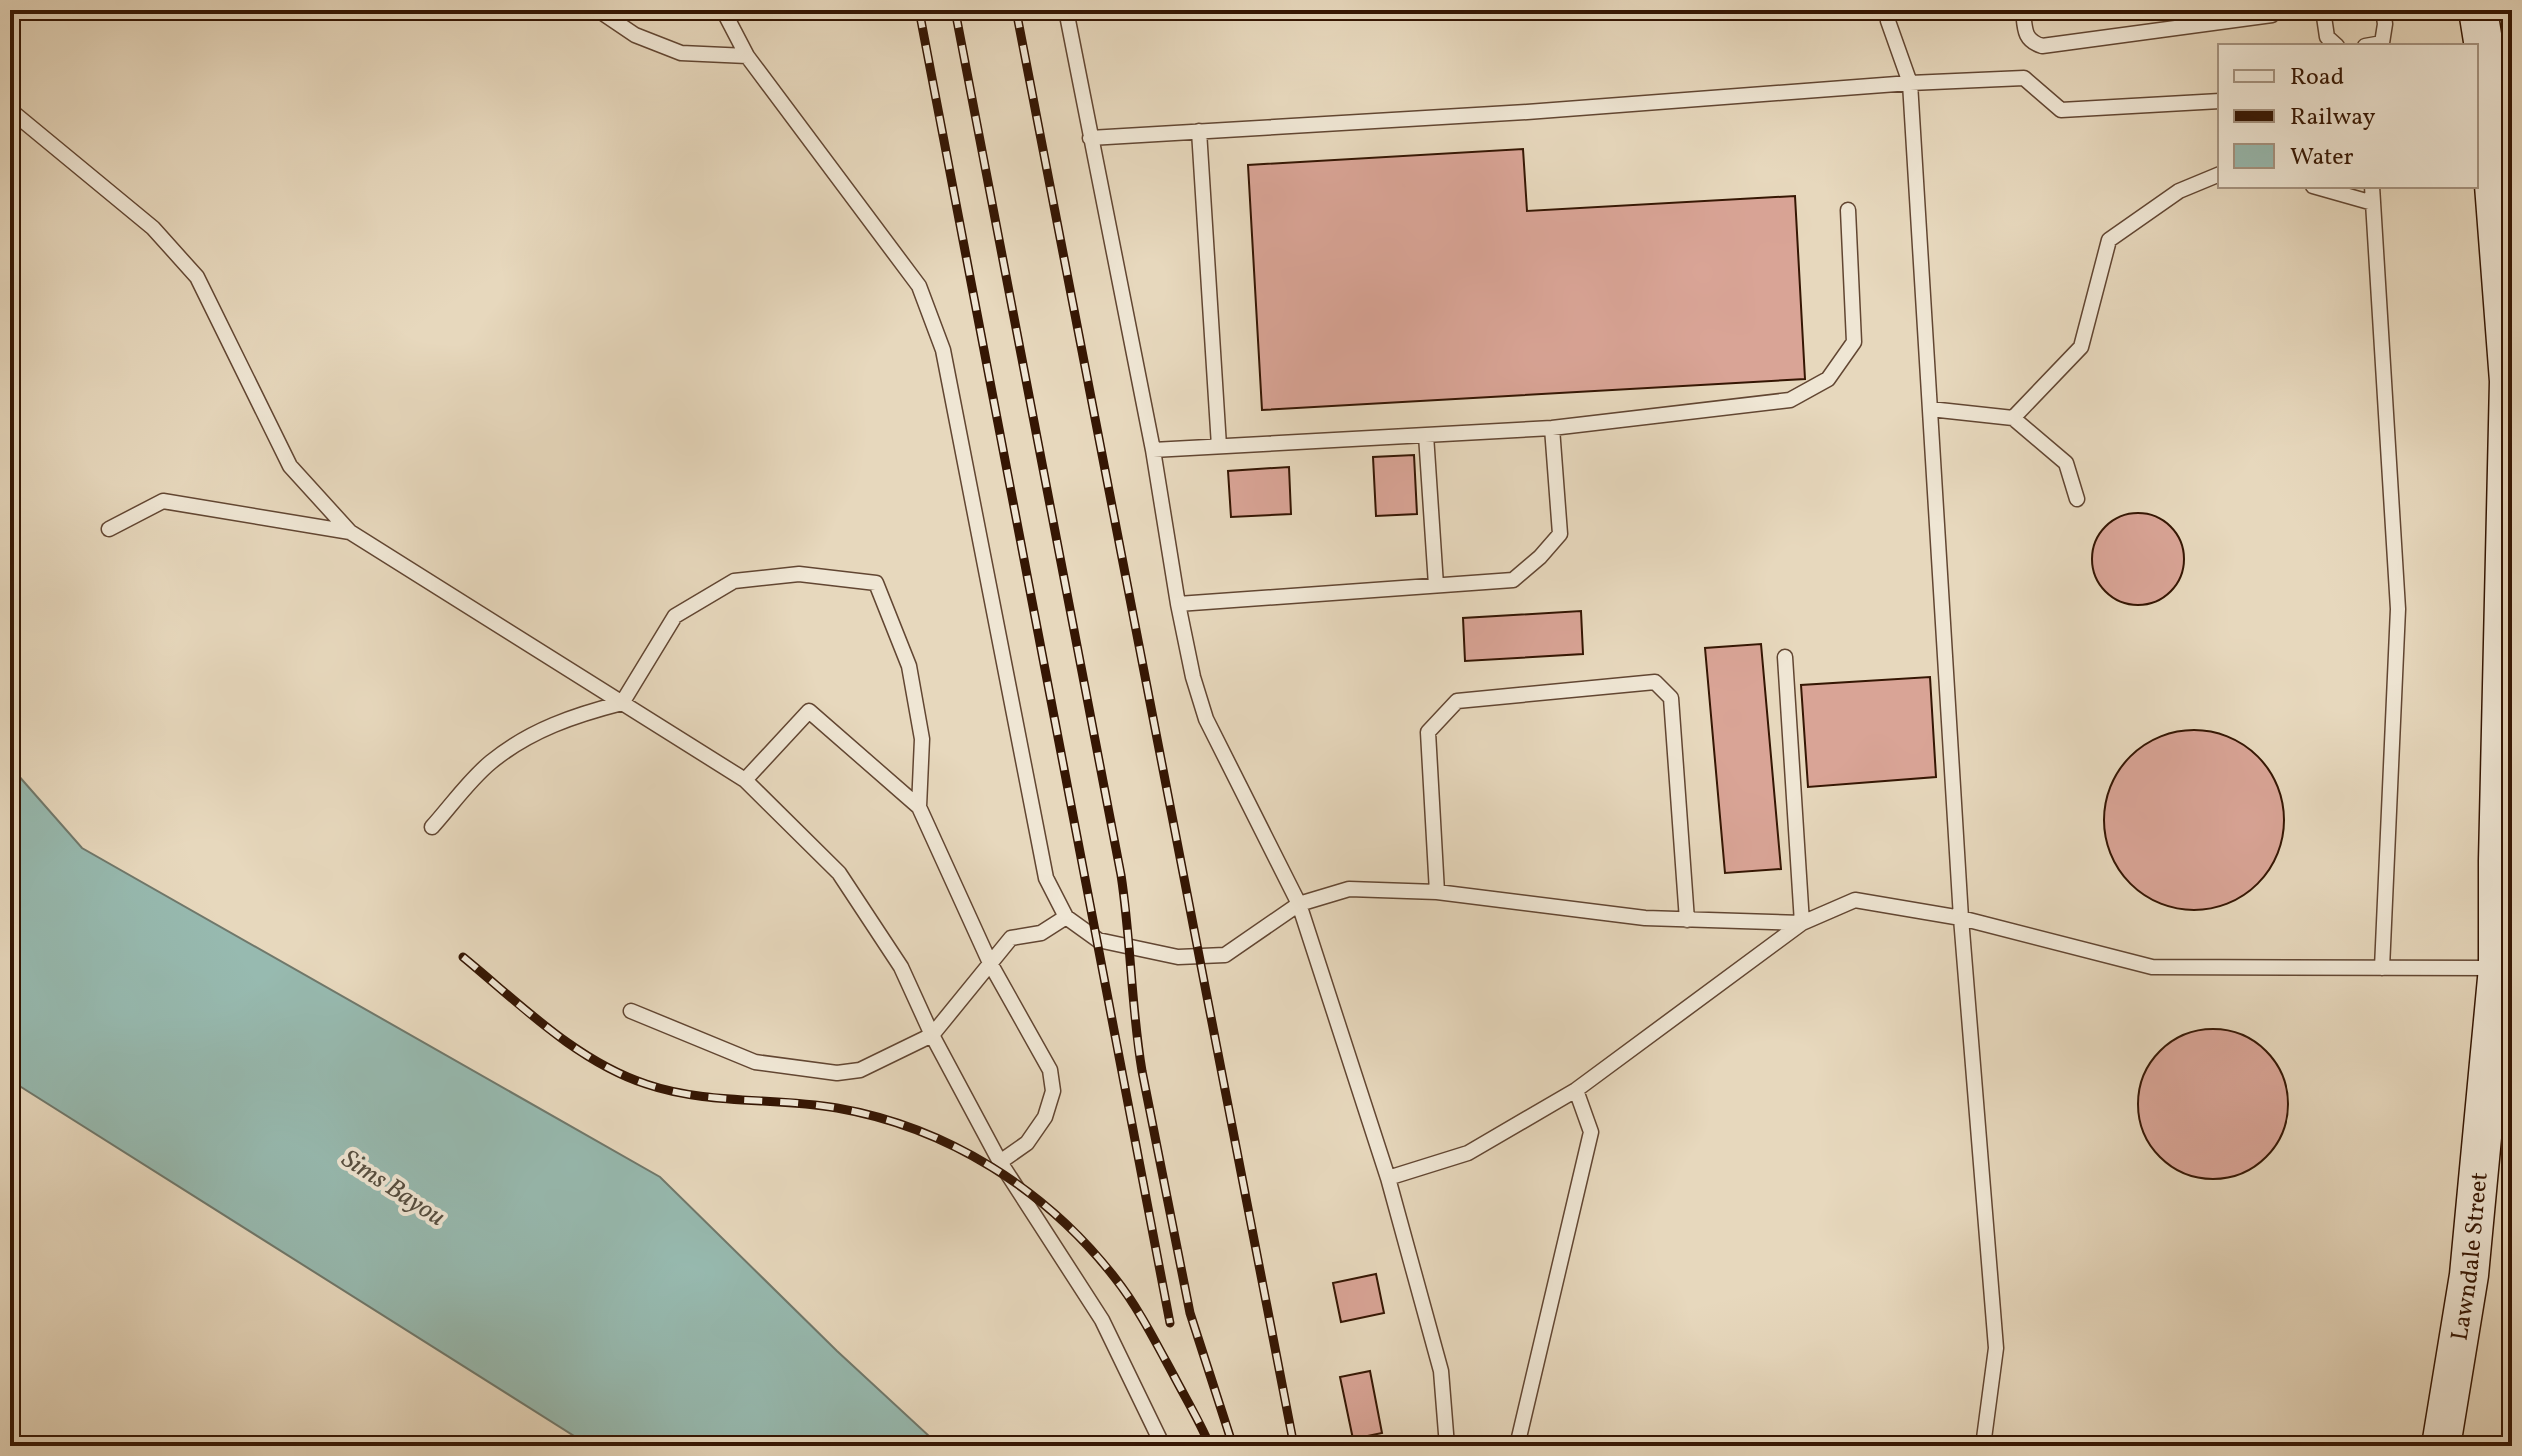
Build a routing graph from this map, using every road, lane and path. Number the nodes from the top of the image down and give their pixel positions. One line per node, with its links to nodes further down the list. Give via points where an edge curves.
1 (598, 10): 12 (lane, via 635,35 681,53)
2 (723, 10): 12 (lane)
3 (1066, 10): 18 (lane)
4 (1887, 10): 13 (lane)
5 (2023, 10): 6 (lane, via 2026,36 2042,46 2272,15)
6 (2272, 10)
7 (2323, 10): 10 (lane, via 2327,37)
8 (2383, 10): 11 (lane, via 2382,43)
9 (2478, 10): 14 (main road, Lawndale Street)
10 (2335, 44)
11 (2376, 44)
12 (747, 56): 43 (lane, via 919,286 943,350 1046,878)
13 (1910, 83): 15 (lane, via 2024,78 2061,110); 17 (lane); 24 (lane)
14 (2481, 85): 37 (main road, Lawndale Street, via 2509,381)
15 (2218, 101)
16 (10, 110): 32 (lane, via 153,228 197,277 290,466)
17 (1199, 131): 18 (lane); 28 (lane)
18 (1090, 138): 29 (lane)
19 (2218, 175): 25 (lane, via 2179,191 2109,240 2081,347)
20 (2320, 188): 22 (lane)
21 (2372, 188): 22 (lane)
22 (2373, 203): 48 (lane, via 2398,609)
23 (1848, 210): 26 (lane, via 1854,342 1828,379 1790,400)
24 (1930, 409): 25 (lane); 44 (lane)
25 (2013, 418): 30 (lane, via 2066,463)
26 (1552, 428): 27 (lane); 33 (lane, via 1560,534 1513,580)
27 (1426, 435): 28 (lane); 33 (lane)
28 (1219, 446): 29 (lane)
29 (1153, 450): 34 (lane)
30 (2077, 499)
31 (109, 529): 32 (lane, via 163,501)
32 (350, 532): 36 (lane)
33 (1436, 585): 34 (lane)
34 (1178, 604): 42 (lane, via 1206,719)
35 (1785, 657): 46 (lane)
36 (622, 703): 38 (lane); 39 (lane, via 675,616 734,581 799,574 876,583 909,666 922,739); 40 (lane, via 536,731 490,763)
37 (2507, 728): 49 (main road, Lawndale Street, via 2498,861)
38 (745, 780): 39 (lane, via 809,711); 51 (lane, via 839,873 901,967)
39 (919, 807): 47 (lane)
40 (432, 827)
41 (1437, 892): 42 (lane, via 1349,889); 45 (lane); 45 (lane, via 1428,732 1457,701 1655,682 1671,698)
42 (1299, 904): 43 (lane, via 1225,955 1178,957 1129,948 1098,940); 54 (lane)
43 (1066, 917): 47 (lane, via 1041,933 1011,938)
44 (1961, 918): 46 (lane, via 1855,900); 48 (lane, via 2152,967); 58 (lane, via 1996,1348)
45 (1687, 920): 46 (lane)
46 (1802, 923): 52 (lane)
47 (990, 963): 51 (lane); 53 (lane, via 1050,1070 1053,1091 1045,1117 1027,1143)
48 (2382, 968): 49 (lane)
49 (2498, 968): 59 (main road, Lawndale Street, via 2469,1275)
50 (631, 1011): 51 (lane, via 755,1062 837,1073 870,1067)
51 (932, 1035): 53 (lane)
52 (1576, 1090): 54 (lane, via 1468,1153); 57 (lane, via 1591,1132)
53 (1000, 1162): 55 (lane, via 1102,1320)
54 (1388, 1178): 56 (lane, via 1441,1371)
55 (1163, 1446)
56 (1447, 1446)
57 (1517, 1446)
58 (1983, 1446)
59 (2441, 1446)

